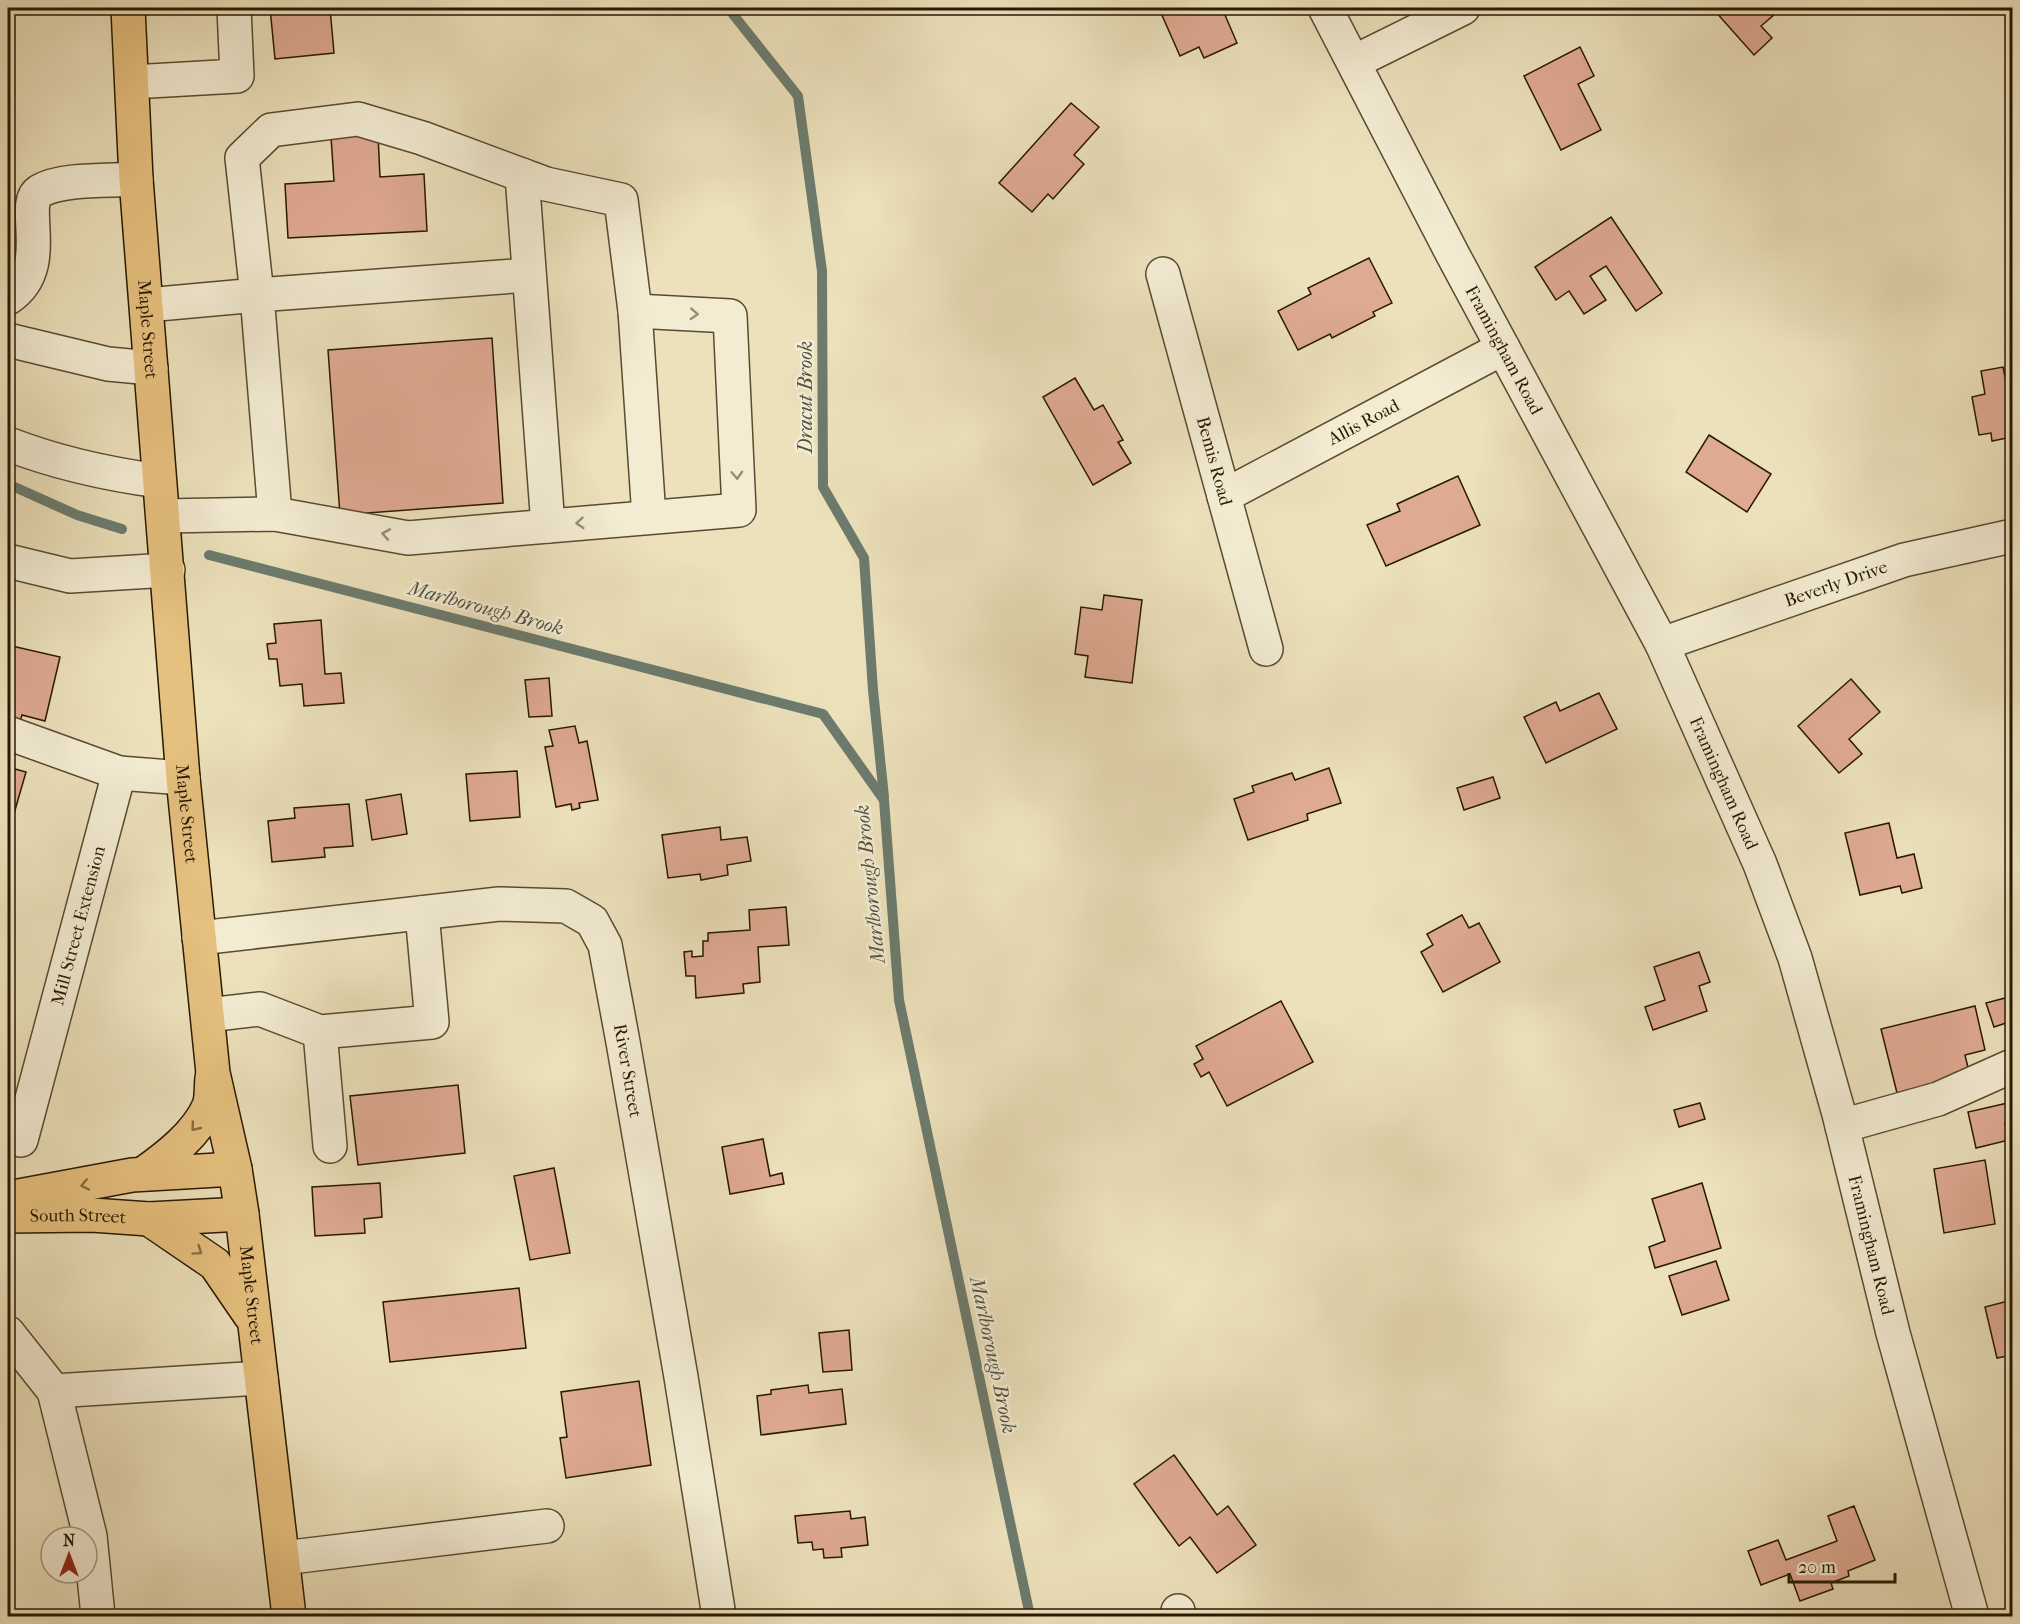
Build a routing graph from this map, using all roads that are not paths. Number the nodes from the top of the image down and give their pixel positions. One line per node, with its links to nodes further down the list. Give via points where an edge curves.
1 (128, 8): 6 (main road, Maple Street)
2 (234, 8): 6 (street, via 237,76)
3 (1325, 8): 5 (street, Framingham Road)
4 (1463, 8): 5 (street)
5 (1354, 62): 16 (street, Framingham Road)
6 (132, 82): 8 (main road, Maple Street)
7 (522, 175): 10 (street); 11 (street, via 358,119 271,130 242,158); 14 (street, via 621,200)
8 (136, 179): 12 (street, via 63,184 34,194 31,204 35,234 29,276 20,290); 13 (main road, Maple Street)
9 (1163, 274): 20 (street, Bemis Road)
10 (530, 275): 11 (street); 24 (street)
11 (256, 295): 13 (street); 21 (street)
12 (8, 298)
13 (147, 305): 17 (main road, Maple Street)
14 (635, 311): 23 (street); 23 (street, one-way to 23, via 730,316 739,510)
15 (8, 340): 17 (street, via 108,364)
16 (1503, 348): 20 (street, Allis Road); 28 (street, Framingham Road)
17 (152, 368): 19 (main road, Maple Street)
18 (8, 444): 19 (street, via 45,458)
19 (159, 481): 22 (main road, Maple Street)
20 (1224, 496): 29 (street, Bemis Road)
21 (275, 514): 22 (street); 24 (street, one-way to 21, via 408,538)
22 (163, 516): 27 (main road, Maple Street)
23 (649, 517): 24 (street, one-way to 24)
24 (548, 526)
25 (2013, 536): 28 (street, Beverly Drive, via 1904,560)
26 (8, 561): 27 (street, via 70,576)
27 (168, 570): 32 (main road, Maple Street)
28 (1662, 644): 39 (street, Framingham Road, via 1760,864 1795,958)
29 (1266, 649)
30 (8, 733): 31 (street)
31 (119, 772): 32 (street); 40 (street, Mill Street Extension)
32 (183, 778): 34 (main road, Maple Street)
33 (422, 913): 34 (street, River Street); 36 (street, via 432,1022); 56 (street, River Street, via 499,904 567,906 592,921 605,945)
34 (199, 938): 35 (main road, Maple Street)
35 (208, 1015): 36 (street, via 260,1009); 38 (main road, Maple Street)
36 (320, 1032): 41 (street)
37 (2013, 1066): 39 (street, via 1938,1099)
38 (213, 1073): 42 (main road, Maple Street); 43 (main road, South Street, one-way to 43, via 209,1105 201,1119 171,1152)
39 (1842, 1126): 57 (street, Framingham Road, via 1893,1333)
40 (21, 1140)
41 (330, 1146)
42 (235, 1169): 43 (main road, South Street); 45 (main road, Maple Street)
43 (143, 1174): 44 (main road, South Street, one-way to 44)
44 (8, 1198)
45 (242, 1214): 47 (main road, South Street); 48 (main road, Maple Street)
46 (8, 1216): 47 (main road, South Street)
47 (149, 1219): 48 (main road, South Street, one-way to 48, via 215,1264)
48 (255, 1323): 50 (main road, Maple Street)
49 (8, 1334): 51 (street)
50 (261, 1378): 51 (street); 53 (main road, Maple Street)
51 (54, 1391): 54 (street, via 90,1536)
52 (547, 1526): 53 (street)
53 (283, 1558): 55 (main road, Maple Street)
54 (98, 1617)
55 (289, 1617)
56 (719, 1617)
57 (1972, 1617)

